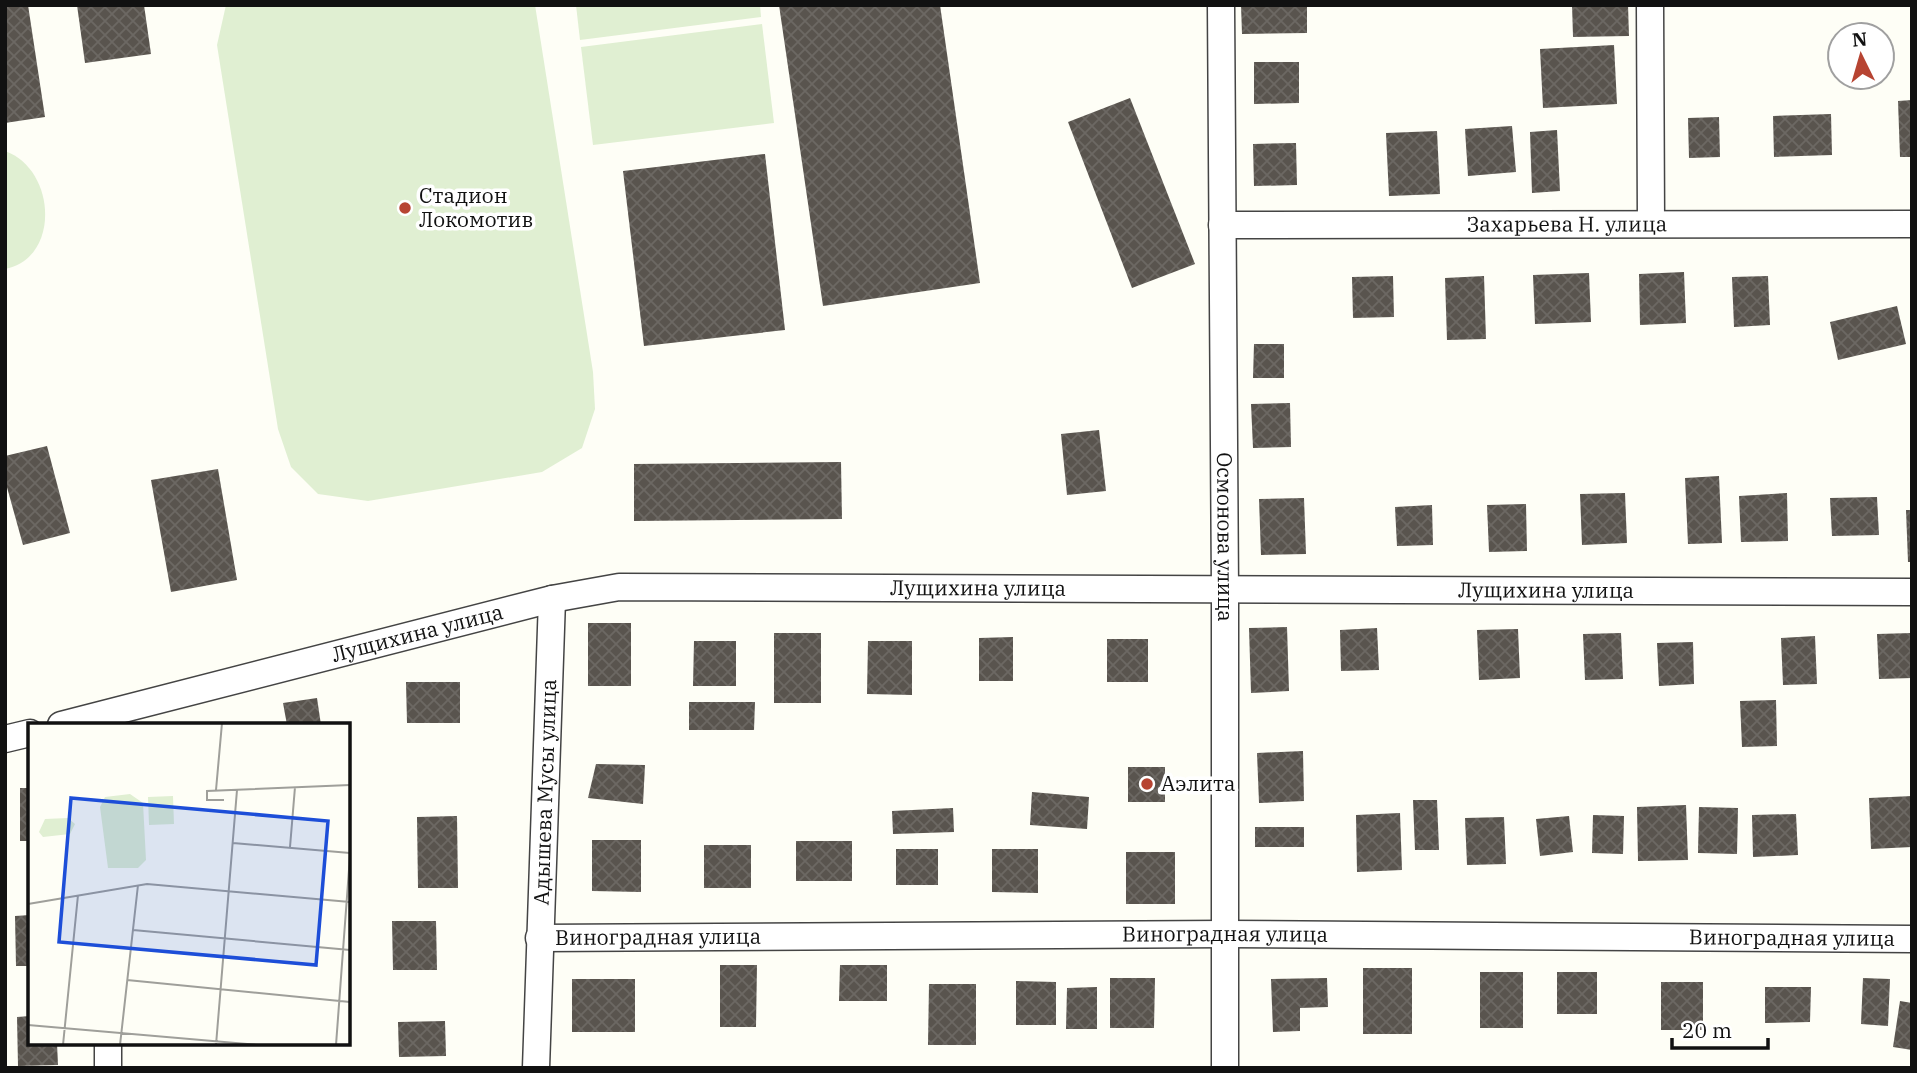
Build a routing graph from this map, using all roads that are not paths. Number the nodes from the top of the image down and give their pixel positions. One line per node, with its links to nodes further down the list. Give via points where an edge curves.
1 (1221, 5): 5 (street, Осмонова улица)
2 (1650, 5): 3 (street)
3 (1651, 223): 4 (street, Захарьева Н. улица); 5 (street, Захарьева Н. улица)
4 (1912, 223)
5 (1222, 225): 6 (street, Осмонова улица)
6 (1225, 590): 7 (street, Лущихина улица); 8 (street, Лущихина улица, via 619,587); 13 (street, Осмонова улица)
7 (1912, 592)
8 (552, 599): 9 (street, Лущихина улица); 14 (street, Адышева Мусы улица)
9 (112, 718): 10 (street, Лущихина улица)
10 (76, 723)
11 (28, 733): 12 (street)
12 (5, 739)
13 (1226, 934): 14 (street, Виноградная улица); 15 (street, Виноградная улица); 19 (street, Осмонова улица)
14 (539, 938): 18 (street, Адышева Мусы улица)
15 (1912, 939)
16 (108, 1045): 17 (street)
17 (108, 1068)
18 (536, 1068)
19 (1225, 1068)

